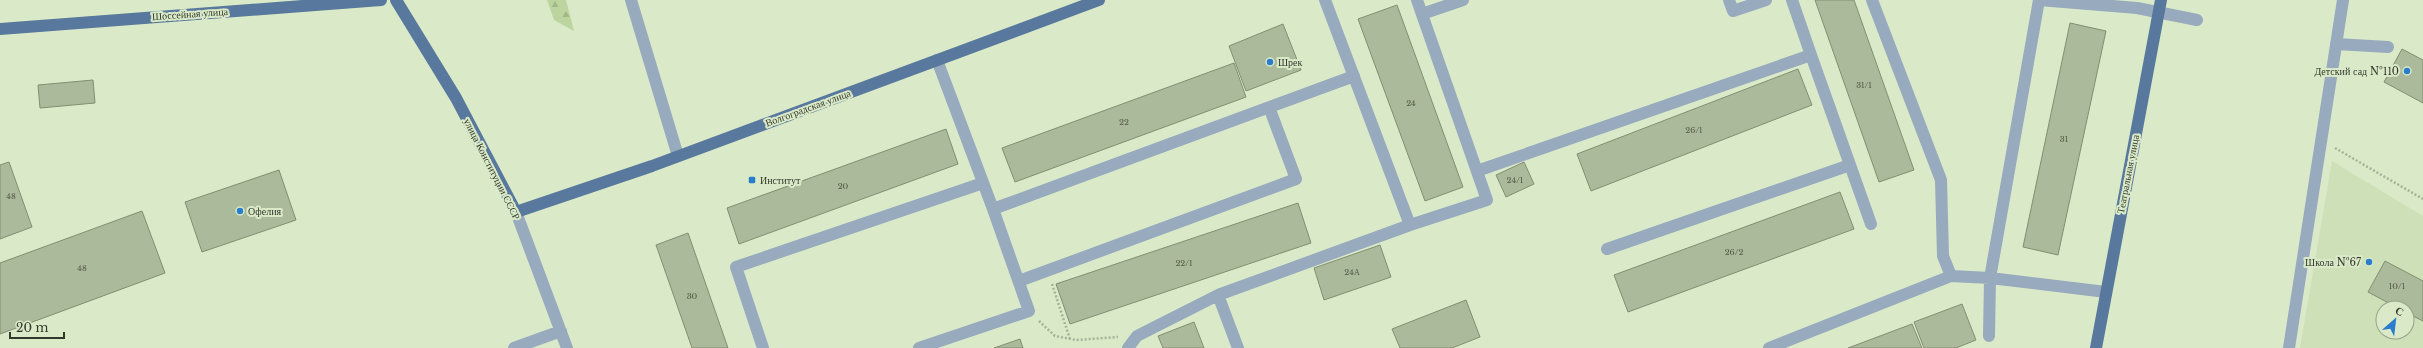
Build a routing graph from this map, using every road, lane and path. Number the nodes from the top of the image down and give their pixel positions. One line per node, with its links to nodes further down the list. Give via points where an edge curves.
1 (381, 0): 18 (main road, Шоссейная улица)
2 (396, 0): 32 (main road, улица Конституции СССР, via 456,98)
3 (631, 0): 26 (street)
4 (1099, 0): 22 (main road, Волгоградская улица)
5 (1325, 0): 23 (street)
6 (1417, 0): 16 (street)
7 (1462, 0): 16 (street)
8 (1729, 0): 9 (street, via 1733,11)
9 (1766, 0)
10 (1792, 0): 21 (street)
11 (1872, 0): 37 (street, via 1941,180 1943,256)
12 (2039, 0): 15 (street); 38 (street)
13 (2161, 0): 15 (main road, Театральная улица)
14 (2343, 0): 19 (street)
15 (2159, 12): 17 (street); 40 (main road, Театральная улица)
16 (1422, 14): 28 (street)
17 (2197, 20)
18 (0, 29)
19 (2336, 44): 20 (street); 25 (street)
20 (2388, 47)
21 (1811, 55): 27 (street); 28 (street)
22 (937, 60): 26 (main road, Волгоградская улица); 29 (street)
23 (1354, 76): 24 (street); 34 (street)
24 (1269, 107): 31 (street); 36 (street, via 1296,179)
25 (2321, 140): 30 (path); 55 (street)
26 (678, 156): 32 (main road, Волгоградская улица)
27 (1850, 165): 33 (street); 35 (street)
28 (1477, 170): 34 (street, via 1487,200)
29 (983, 183): 31 (street); 49 (street, via 736,267)
30 (2423, 199)
31 (992, 209): 39 (street)
32 (516, 212): 43 (street, улица Конституции СССР)
33 (1871, 224)
34 (1410, 225): 41 (street)
35 (1608, 249)
36 (1047, 271): 39 (street); 46 (path)
37 (1951, 276): 38 (street); 53 (street)
38 (1990, 278): 40 (street); 45 (street)
39 (1019, 281): 42 (street)
40 (2106, 292): 54 (main road, Театральная улица)
41 (1218, 295): 44 (street); 52 (street)
42 (1029, 311): 46 (path, via 1055,336); 50 (street)
43 (561, 331): 47 (street); 48 (street, улица Конституции СССР)
44 (1137, 336): 46 (path); 51 (street)
45 (1989, 336)
46 (1070, 339)
47 (514, 348)
48 (567, 348)
49 (763, 348)
50 (919, 348)
51 (1128, 348)
52 (1238, 348)
53 (1769, 348)
54 (2096, 348)
55 (2289, 348)

